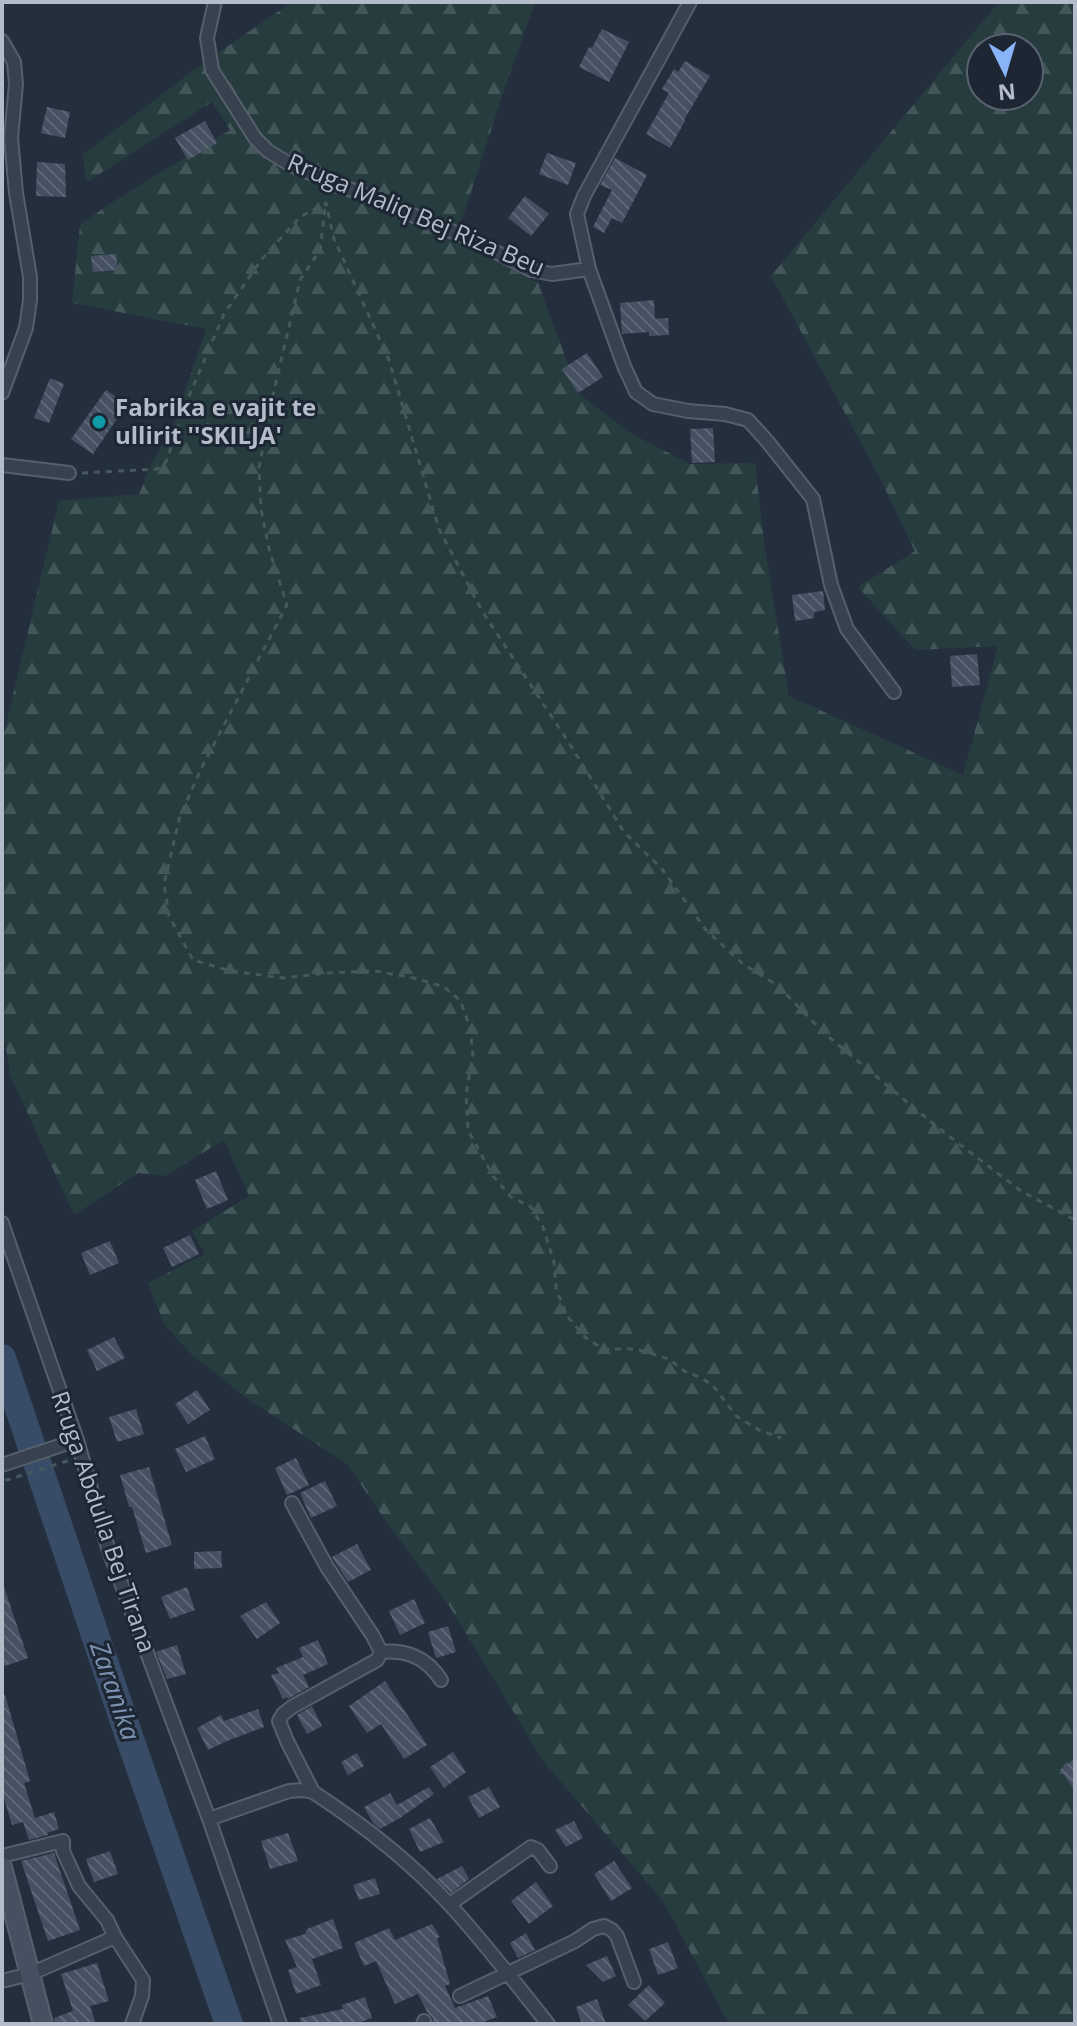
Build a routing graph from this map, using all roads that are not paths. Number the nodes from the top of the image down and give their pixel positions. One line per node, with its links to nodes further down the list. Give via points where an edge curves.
1 (215, 2): 4 (street, Rruga Maliq Bej Riza Beu, via 207,38 212,70 268,151 531,270 552,274)
2 (690, 2): 4 (street, via 577,214)
3 (2, 41): 5 (street, via 14,62 11,138 30,277 26,328)
4 (589, 269): 8 (street, via 636,392 653,404 748,420 813,499 831,585 847,629)
5 (2, 393)
6 (2, 465): 7 (street)
7 (69, 473)
8 (894, 692)
9 (2, 1223): 10 (street, Rruga Abdulla Bej Tirana)
10 (77, 1440): 11 (street); 16 (street, Rruga Abdulla Bej Tirana, via 108,1548)
11 (2, 1465)
12 (292, 1503): 13 (street)
13 (381, 1652): 14 (street, via 396,1650 422,1660); 15 (street, via 377,1660 292,1707 279,1721)
14 (441, 1680)
15 (313, 1792): 16 (street, via 289,1791); 20 (street, via 382,1843)
16 (209, 1819): 30 (street, Rruga Abdulla Bej Tirana)
17 (2, 1856): 22 (street, via 63,1841 79,1886)
18 (550, 1866): 20 (street, via 531,1847)
19 (2, 1867): 21 (street)
20 (450, 1904): 24 (street)
21 (8, 1914): 23 (street)
22 (115, 1937): 23 (street); 29 (street, via 143,1980)
23 (30, 1974): 25 (street); 28 (street)
24 (509, 1974): 26 (street, via 604,1926 617,1936); 27 (street); 31 (street)
25 (2, 1981)
26 (634, 1982)
27 (460, 1996)
28 (43, 2024)
29 (132, 2024)
30 (280, 2024)
31 (548, 2024)

